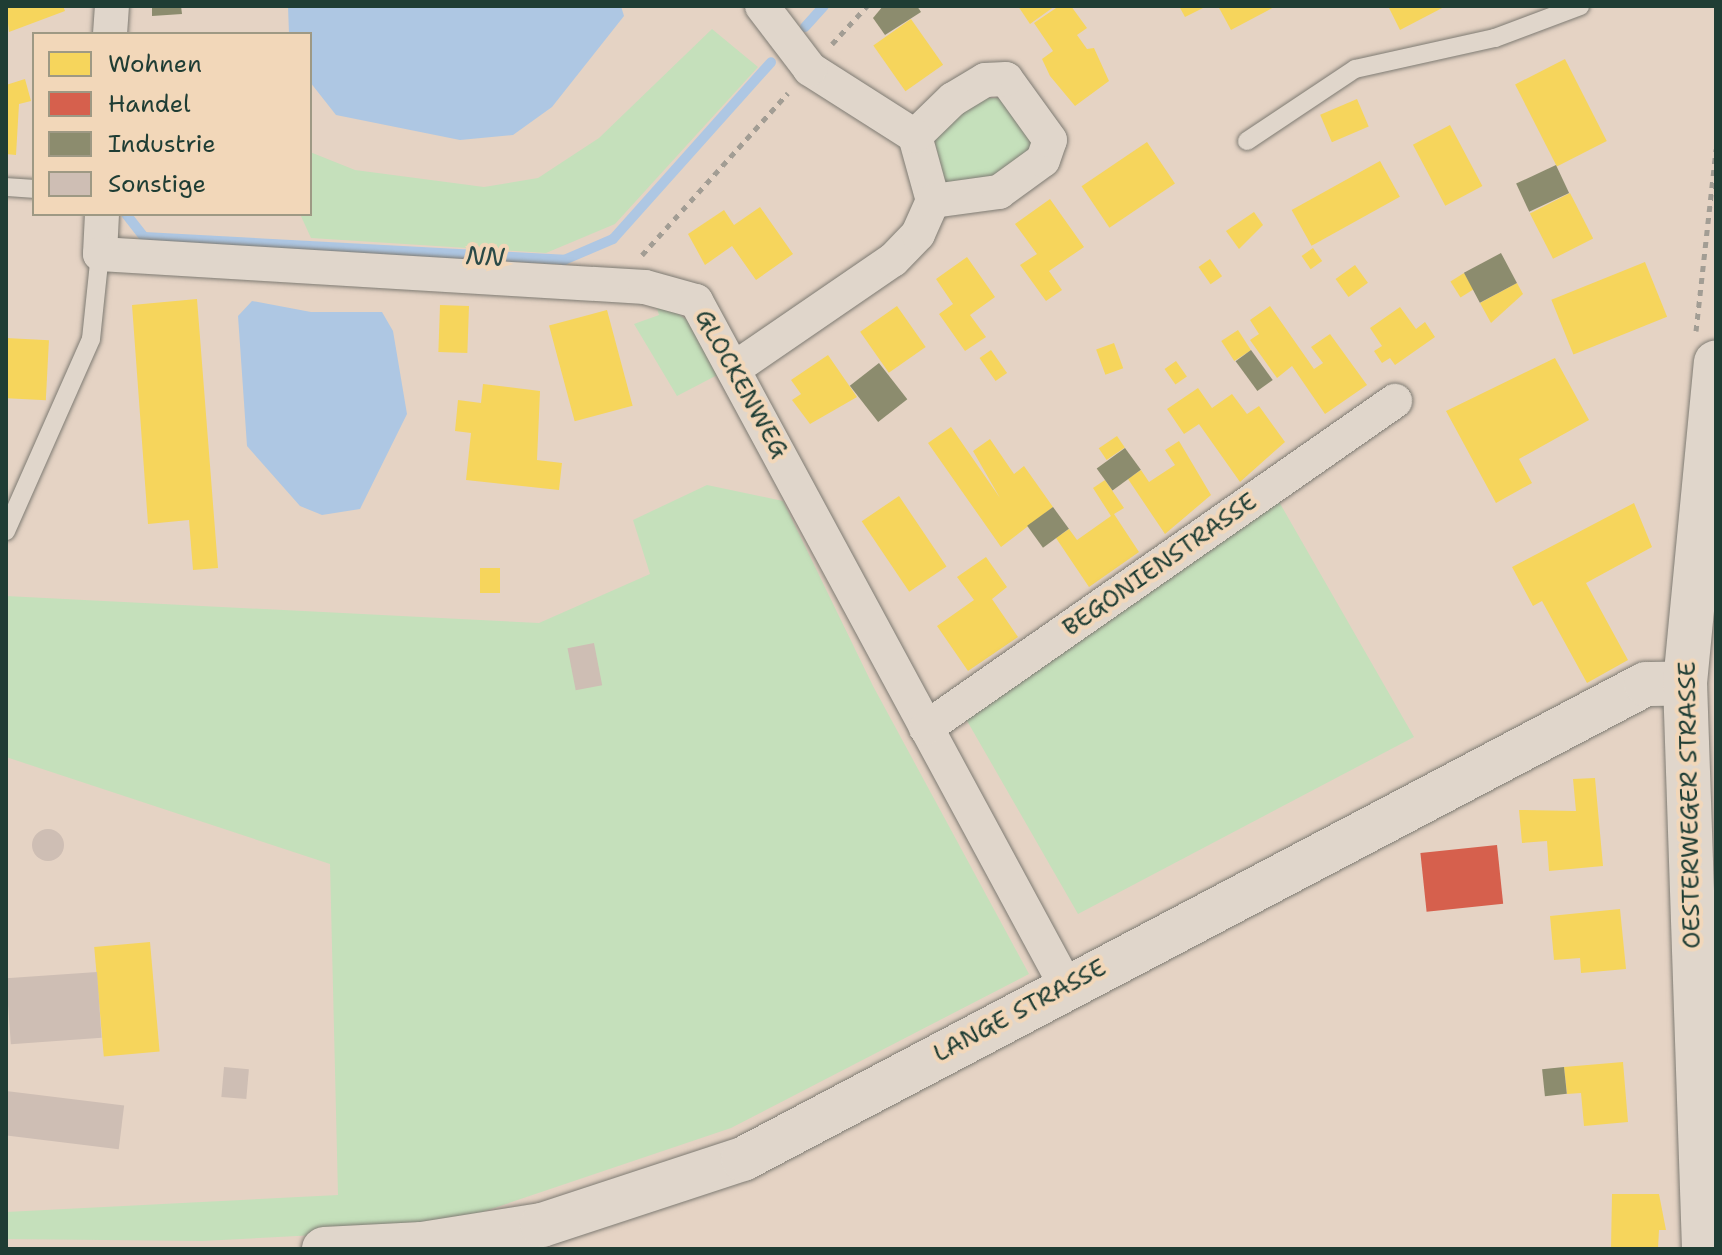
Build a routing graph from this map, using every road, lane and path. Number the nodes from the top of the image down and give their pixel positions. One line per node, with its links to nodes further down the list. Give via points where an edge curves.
1 (112, 6): 5 (street)
2 (762, 6): 6 (street)
3 (867, 6): 6 (path)
4 (1580, 6): 8 (lane, via 1495,38 1355,69)
5 (110, 32)
6 (810, 69): 7 (street); 14 (path)
7 (915, 136): 11 (street); 11 (street, via 953,99 985,80 1006,79 1050,140 1043,160 999,192)
8 (1247, 141)
9 (6, 187): 10 (lane)
10 (32, 189)
11 (933, 201): 16 (street, via 918,234 893,260)
12 (102, 216): 13 (street)
13 (100, 254): 14 (street, GLOCKENWEG); 18 (lane, via 91,339)
14 (615, 285): 16 (street, GLOCKENWEG, via 696,301)
15 (1716, 362): 19 (street, OESTERWEGER STRASSE)
16 (735, 368): 21 (street, GLOCKENWEG)
17 (1395, 401): 21 (street, BEGONIENSTRASSE)
18 (6, 531)
19 (1706, 544): 20 (street, OESTERWEGER STRASSE)
20 (1685, 683): 22 (street, LANGE STRASSE, via 1646,684); 24 (street, OESTERWEGER STRASSE)
21 (926, 728): 22 (street, GLOCKENWEG)
22 (1066, 986): 23 (street, LANGE STRASSE, via 743,1159 653,1194 542,1225 422,1244)
23 (324, 1249)
24 (1704, 1249)

